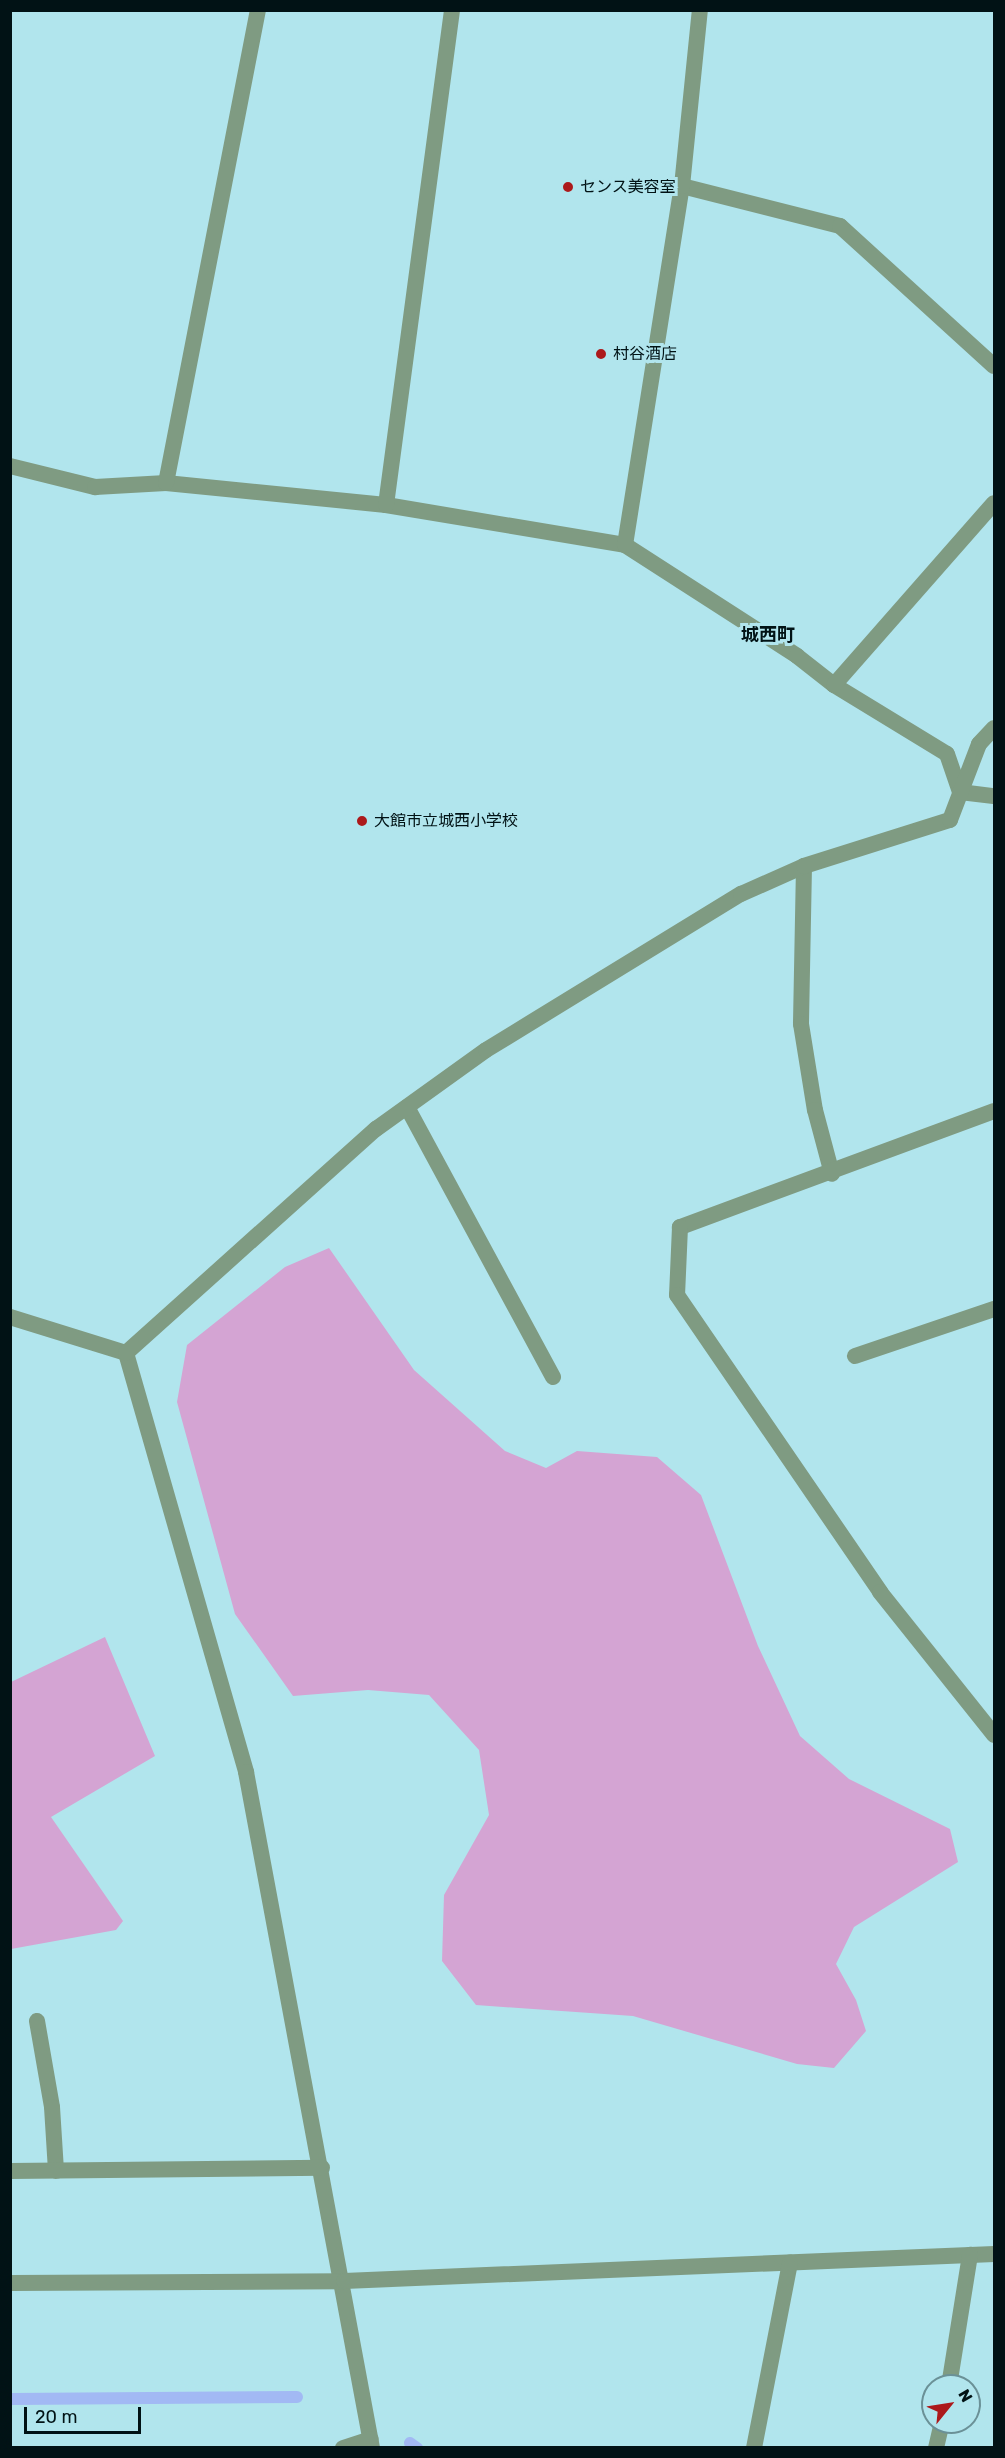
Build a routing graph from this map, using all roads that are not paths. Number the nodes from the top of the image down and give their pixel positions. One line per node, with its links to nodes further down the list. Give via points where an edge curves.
1 (258, 10): 7 (street)
2 (452, 10): 9 (street)
3 (700, 10): 4 (street)
4 (682, 186): 5 (street, via 840,226); 10 (street)
5 (994, 366)
6 (10, 466): 7 (street, via 95,487)
7 (166, 483): 9 (street)
8 (994, 503): 11 (street)
9 (386, 506): 10 (street)
10 (625, 545): 11 (street, via 797,656)
11 (834, 685): 13 (street, via 947,754)
12 (994, 728): 13 (street, via 979,744)
13 (960, 792): 14 (street); 15 (street, via 950,820)
14 (994, 796)
15 (804, 866): 16 (street, via 721,906 486,1050); 18 (street, via 801,1024 815,1110)
16 (407, 1107): 21 (street, via 376,1129); 23 (street)
17 (994, 1111): 18 (street)
18 (832, 1174): 24 (street, via 680,1227 677,1295 880,1592)
19 (994, 1309): 22 (street)
20 (10, 1317): 21 (street)
21 (126, 1353): 26 (street, via 246,1772)
22 (855, 1356)
23 (553, 1377)
24 (994, 1735)
25 (37, 2021): 28 (street, via 52,2107)
26 (322, 2168): 28 (street); 32 (street)
27 (10, 2171): 28 (street)
28 (56, 2171)
29 (994, 2254): 30 (street)
30 (970, 2255): 31 (street); 34 (street)
31 (790, 2262): 32 (street); 37 (street)
32 (344, 2282): 33 (street); 35 (street)
33 (10, 2283)
34 (951, 2374)
35 (371, 2444): 36 (street)
36 (343, 2448)
37 (754, 2448)

